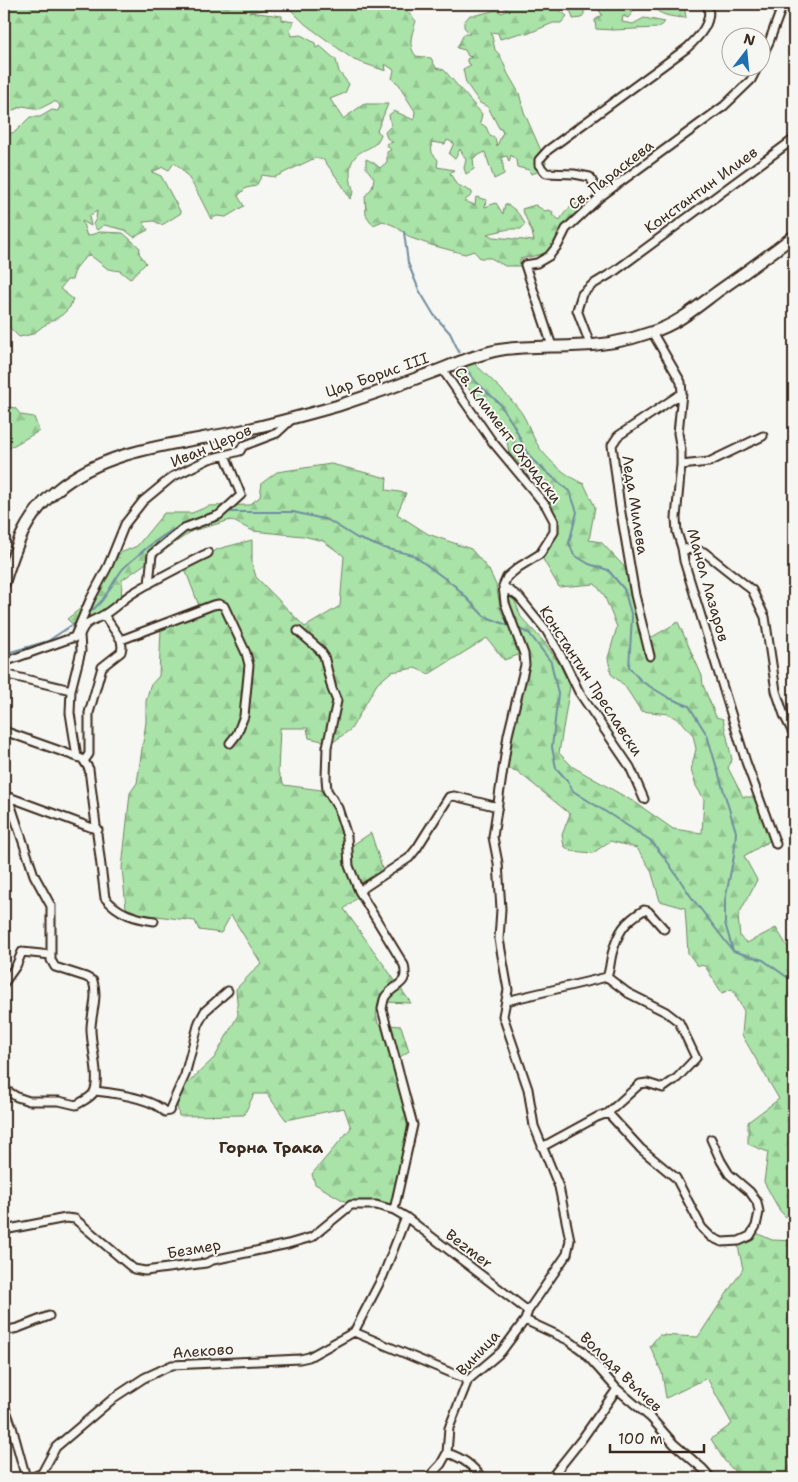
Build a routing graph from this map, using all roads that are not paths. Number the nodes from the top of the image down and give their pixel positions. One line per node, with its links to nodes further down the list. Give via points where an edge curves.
1 (707, 4): 6 (street, via 710,10 708,21 700,36 539,160 539,166 546,173 590,178)
2 (783, 4): 3 (street)
3 (770, 39)
4 (752, 78): 6 (street, Св. Параскева, via 724,106)
5 (794, 139): 9 (street, Константин Илиев, via 582,294 577,310)
6 (600, 197): 10 (street, Св. Параскева, via 566,228 549,256 537,263 525,264)
7 (794, 236): 8 (street, Цар Борис III, via 693,310)
8 (652, 332): 9 (street, Цар Борис III); 12 (street, Манол Лазаров, via 681,382)
9 (590, 344): 10 (street, Цар Борис III)
10 (552, 346): 11 (street, Цар Борис III, via 473,356)
11 (442, 369): 13 (street, Цар Борис III, via 343,404); 22 (street, Св. Климент Охридски, via 491,440 546,506 554,521 554,532 540,554 519,567)
12 (682, 393): 16 (street, Манол Лазаров, via 678,433); 27 (street, Леда Милева, via 618,436 612,445 635,595)
13 (294, 417): 15 (street, Иван Церов, via 277,433); 19 (street, Цар Борис III, via 144,450 81,473 56,490 27,523)
14 (763, 436): 16 (street, via 709,462)
15 (225, 455): 21 (street, via 241,495 219,515 184,528 152,554); 25 (street, Иван Церов, via 172,477 143,501 125,524)
16 (681, 464): 17 (street, Манол Лазаров, via 676,518)
17 (682, 548): 32 (street, via 704,552 752,590 764,617 776,691); 40 (street, Манол Лазаров, via 746,762)
18 (208, 553): 21 (street)
19 (7, 561): 20 (street, Цар Борис III)
20 (4, 583)
21 (149, 584): 23 (street)
22 (503, 586): 37 (street, Константин Преславски, via 519,597 546,630 579,692 630,767); 38 (street, via 505,603 524,654 525,666 508,735)
23 (104, 615): 25 (street, via 86,624); 26 (street)
24 (298, 630): 41 (street, via 324,656 337,701 327,747 327,790 338,808 347,836 349,866)
25 (77, 636): 28 (street); 30 (street, Иван Церов, via 81,651)
26 (121, 640): 33 (street, via 213,605 224,606 249,665 244,716); 35 (street, via 121,652 102,667 92,698 88,713 89,754)
27 (650, 656)
28 (4, 662)
29 (4, 674): 30 (street)
30 (71, 690): 34 (street, Иван Церов, via 70,713)
31 (4, 730): 34 (street)
32 (794, 735)
33 (230, 743)
34 (77, 757): 35 (street)
35 (84, 761): 39 (street, via 89,769)
36 (6, 796): 39 (street); 44 (street, via 34,875 51,906)
37 (644, 800)
38 (498, 808): 41 (street, via 449,797 409,858); 48 (street, via 493,837 498,863 499,939 508,990)
39 (98, 830): 42 (street, via 106,898 124,914)
40 (776, 844)
41 (359, 892): 54 (street, via 404,965 406,975 405,980 384,998 382,1009 413,1125)
42 (154, 921)
43 (664, 929): 45 (street, via 646,910 624,924)
44 (51, 955): 46 (street, via 22,952); 50 (street, via 55,967 93,981 95,999 91,1027)
45 (607, 978): 48 (street); 51 (street, via 679,1022 696,1055 691,1065 663,1088 640,1084)
46 (4, 984)
47 (228, 991): 50 (street, via 205,1011 199,1022 185,1074 169,1111 120,1094)
48 (506, 1001): 53 (street, via 503,1016 528,1089 534,1126)
49 (4, 1089): 50 (street, via 29,1101 59,1100 76,1105)
50 (95, 1091)
51 (608, 1113): 52 (street, via 641,1149 676,1178 702,1228 711,1237 722,1242 739,1241 750,1236 756,1226 757,1202 729,1174); 53 (street)
52 (711, 1139)
53 (542, 1147): 57 (street, Виница, via 560,1187 570,1240 567,1254)
54 (394, 1210): 55 (street, Bezmer); 56 (street, Безмер, via 369,1204 351,1205 308,1238 206,1263 145,1271 134,1269 75,1219)
55 (406, 1217): 57 (street, Bezmer); 61 (street, via 383,1276)
56 (4, 1230)
57 (528, 1310): 59 (street, Виница)
58 (49, 1316): 60 (street)
59 (525, 1320): 62 (street, Виница, via 501,1352); 63 (street, Володя Вълчев, via 568,1340 583,1351)
60 (4, 1331)
61 (354, 1332): 62 (street); 67 (street, Алеково, via 300,1359 172,1364 115,1398 56,1447 42,1473)
62 (468, 1380): 65 (street, Виница, via 449,1428)
63 (616, 1389): 70 (street); 71 (street, Володя Вълчев, via 651,1418)
64 (4, 1405): 66 (street)
65 (447, 1453): 68 (street); 69 (street, via 473,1466)
66 (26, 1478)
67 (31, 1478)
68 (428, 1478)
69 (482, 1478)
70 (551, 1478)
71 (711, 1478)

